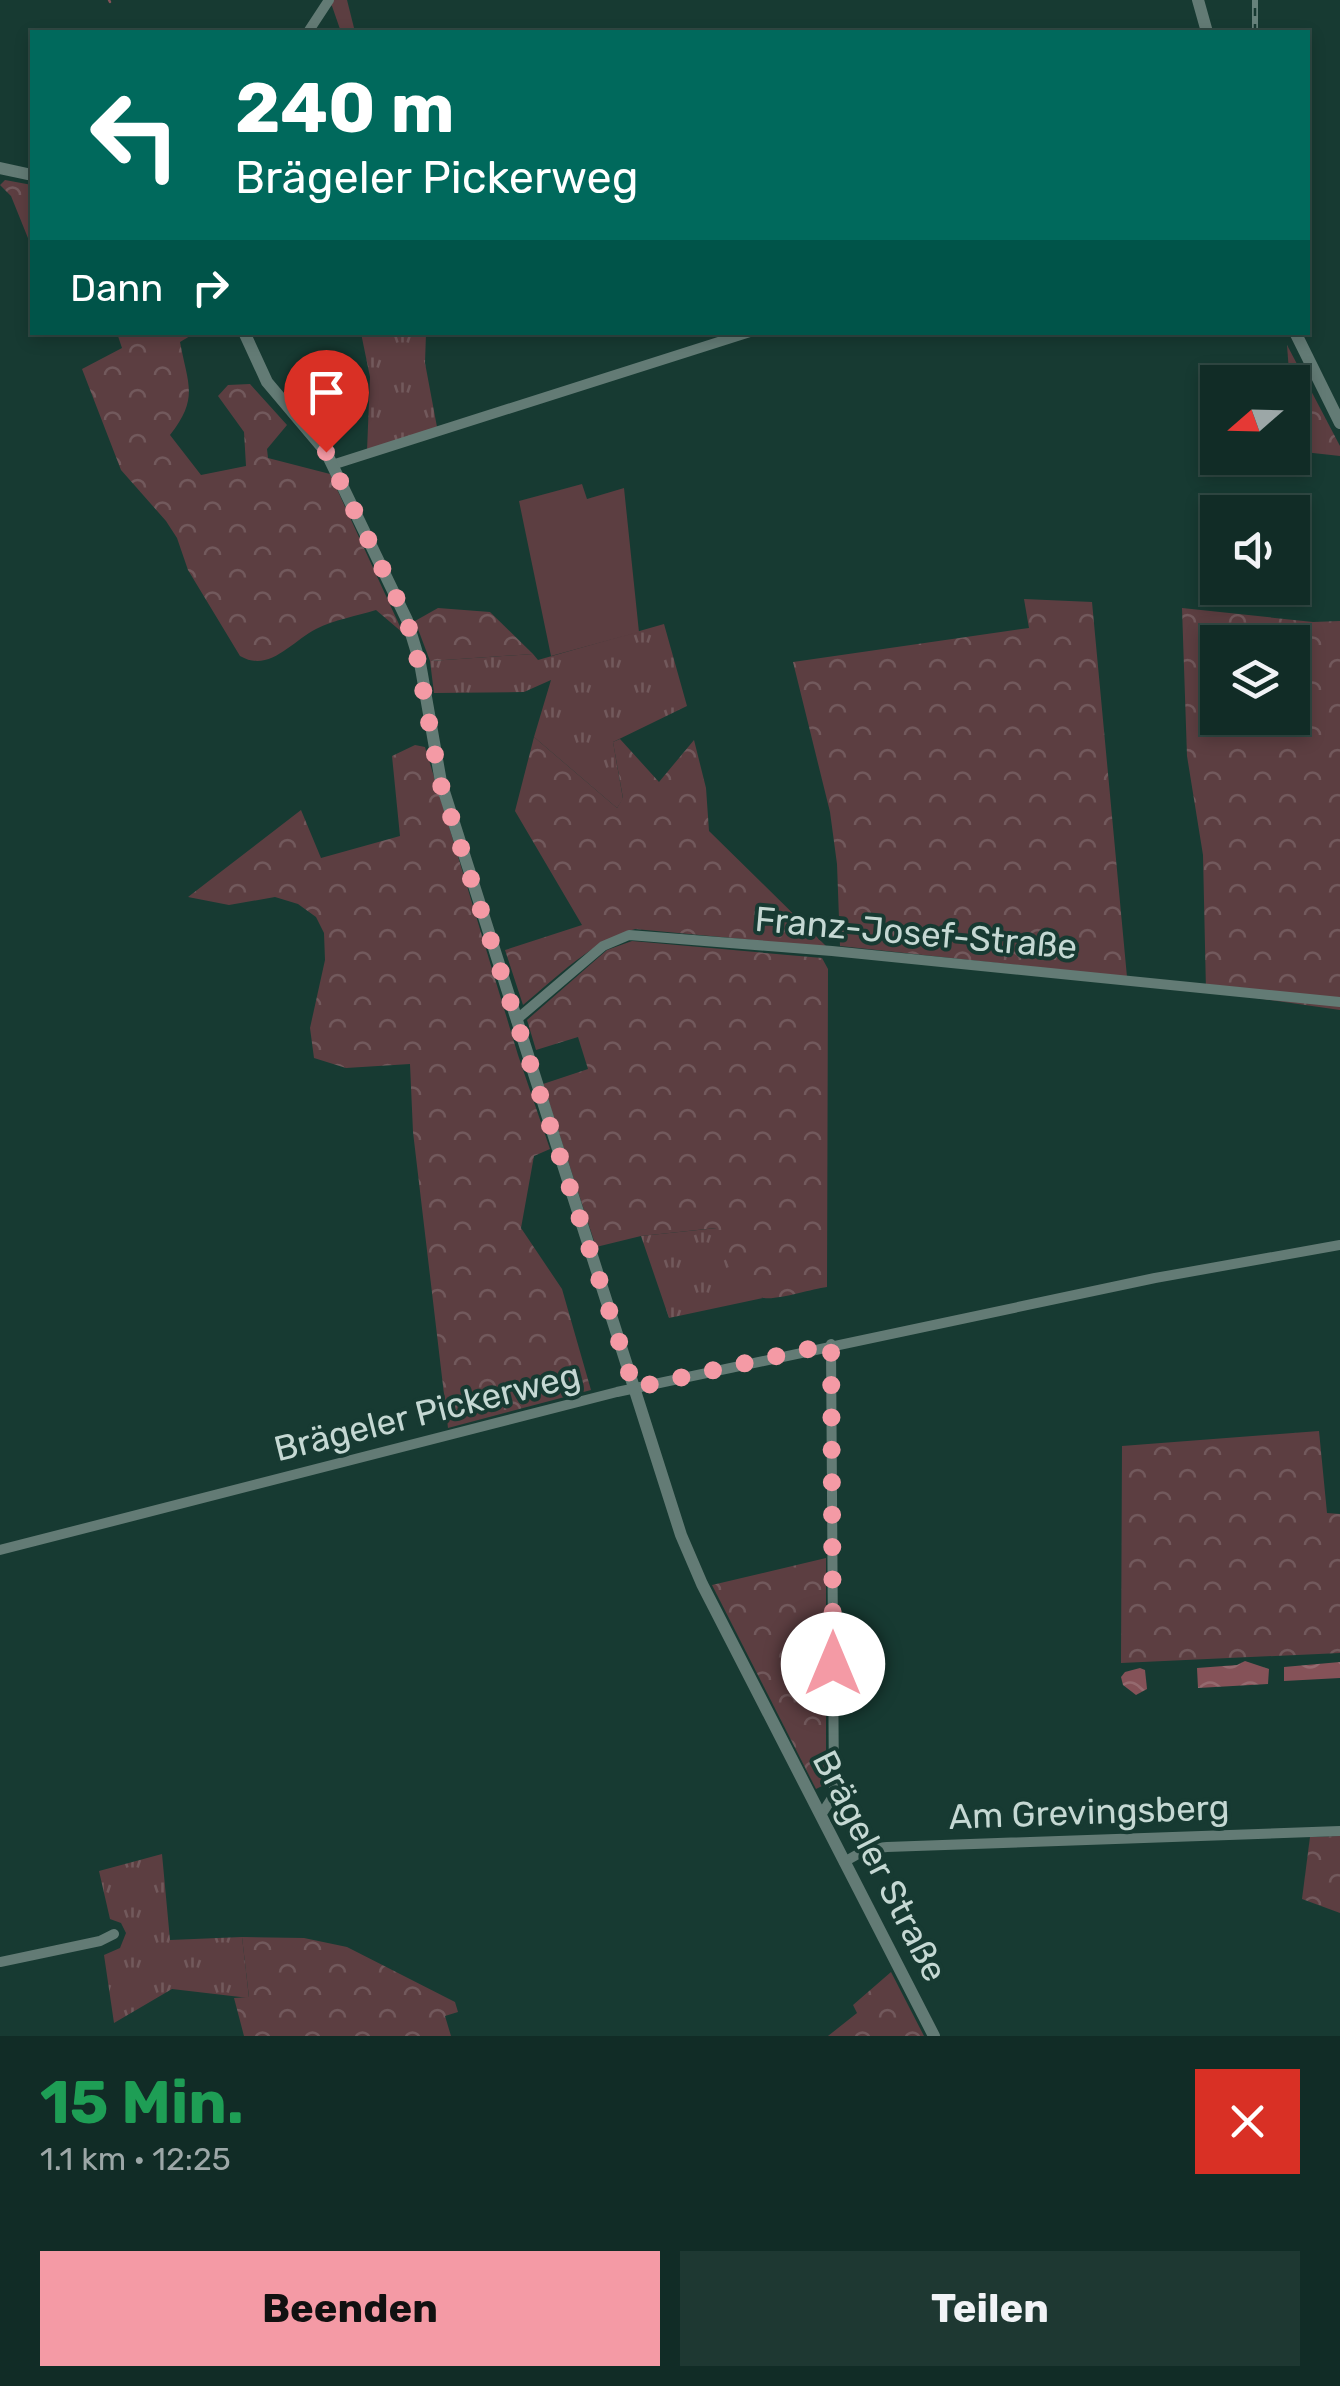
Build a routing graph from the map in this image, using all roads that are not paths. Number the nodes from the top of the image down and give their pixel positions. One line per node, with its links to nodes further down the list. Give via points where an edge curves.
1 (328, 0): 3 (street)
2 (1198, 0): 4 (street)
3 (309, 30)
4 (1206, 30)
5 (0, 168): 6 (street)
6 (30, 175)
7 (245, 335): 11 (street, Brägeler Straße, via 267,382)
8 (741, 335): 11 (street)
9 (1296, 335): 10 (street)
10 (1340, 423)
11 (332, 465): 13 (street, Brägeler Straße, via 414,640 440,782)
12 (1340, 1002): 13 (street, Franz-Josef-Straße, via 629,935 604,946)
13 (516, 1020): 16 (street, Brägeler Straße)
14 (1340, 1245): 15 (street, Brägeler Pickerweg)
15 (831, 1344): 16 (street, Brägeler Pickerweg); 18 (street, via 834,1795)
16 (634, 1388): 17 (street, Brägeler Pickerweg); 18 (street, Brägeler Straße, via 691,1560)
17 (0, 1550)
18 (821, 1815): 20 (street, Brägeler Straße)
19 (1340, 1832): 20 (street, Am Grevingsberg, via 868,1848)
20 (844, 1862): 23 (street, Brägeler Straße)
21 (114, 1934): 22 (street)
22 (0, 1962)
23 (934, 2036)

